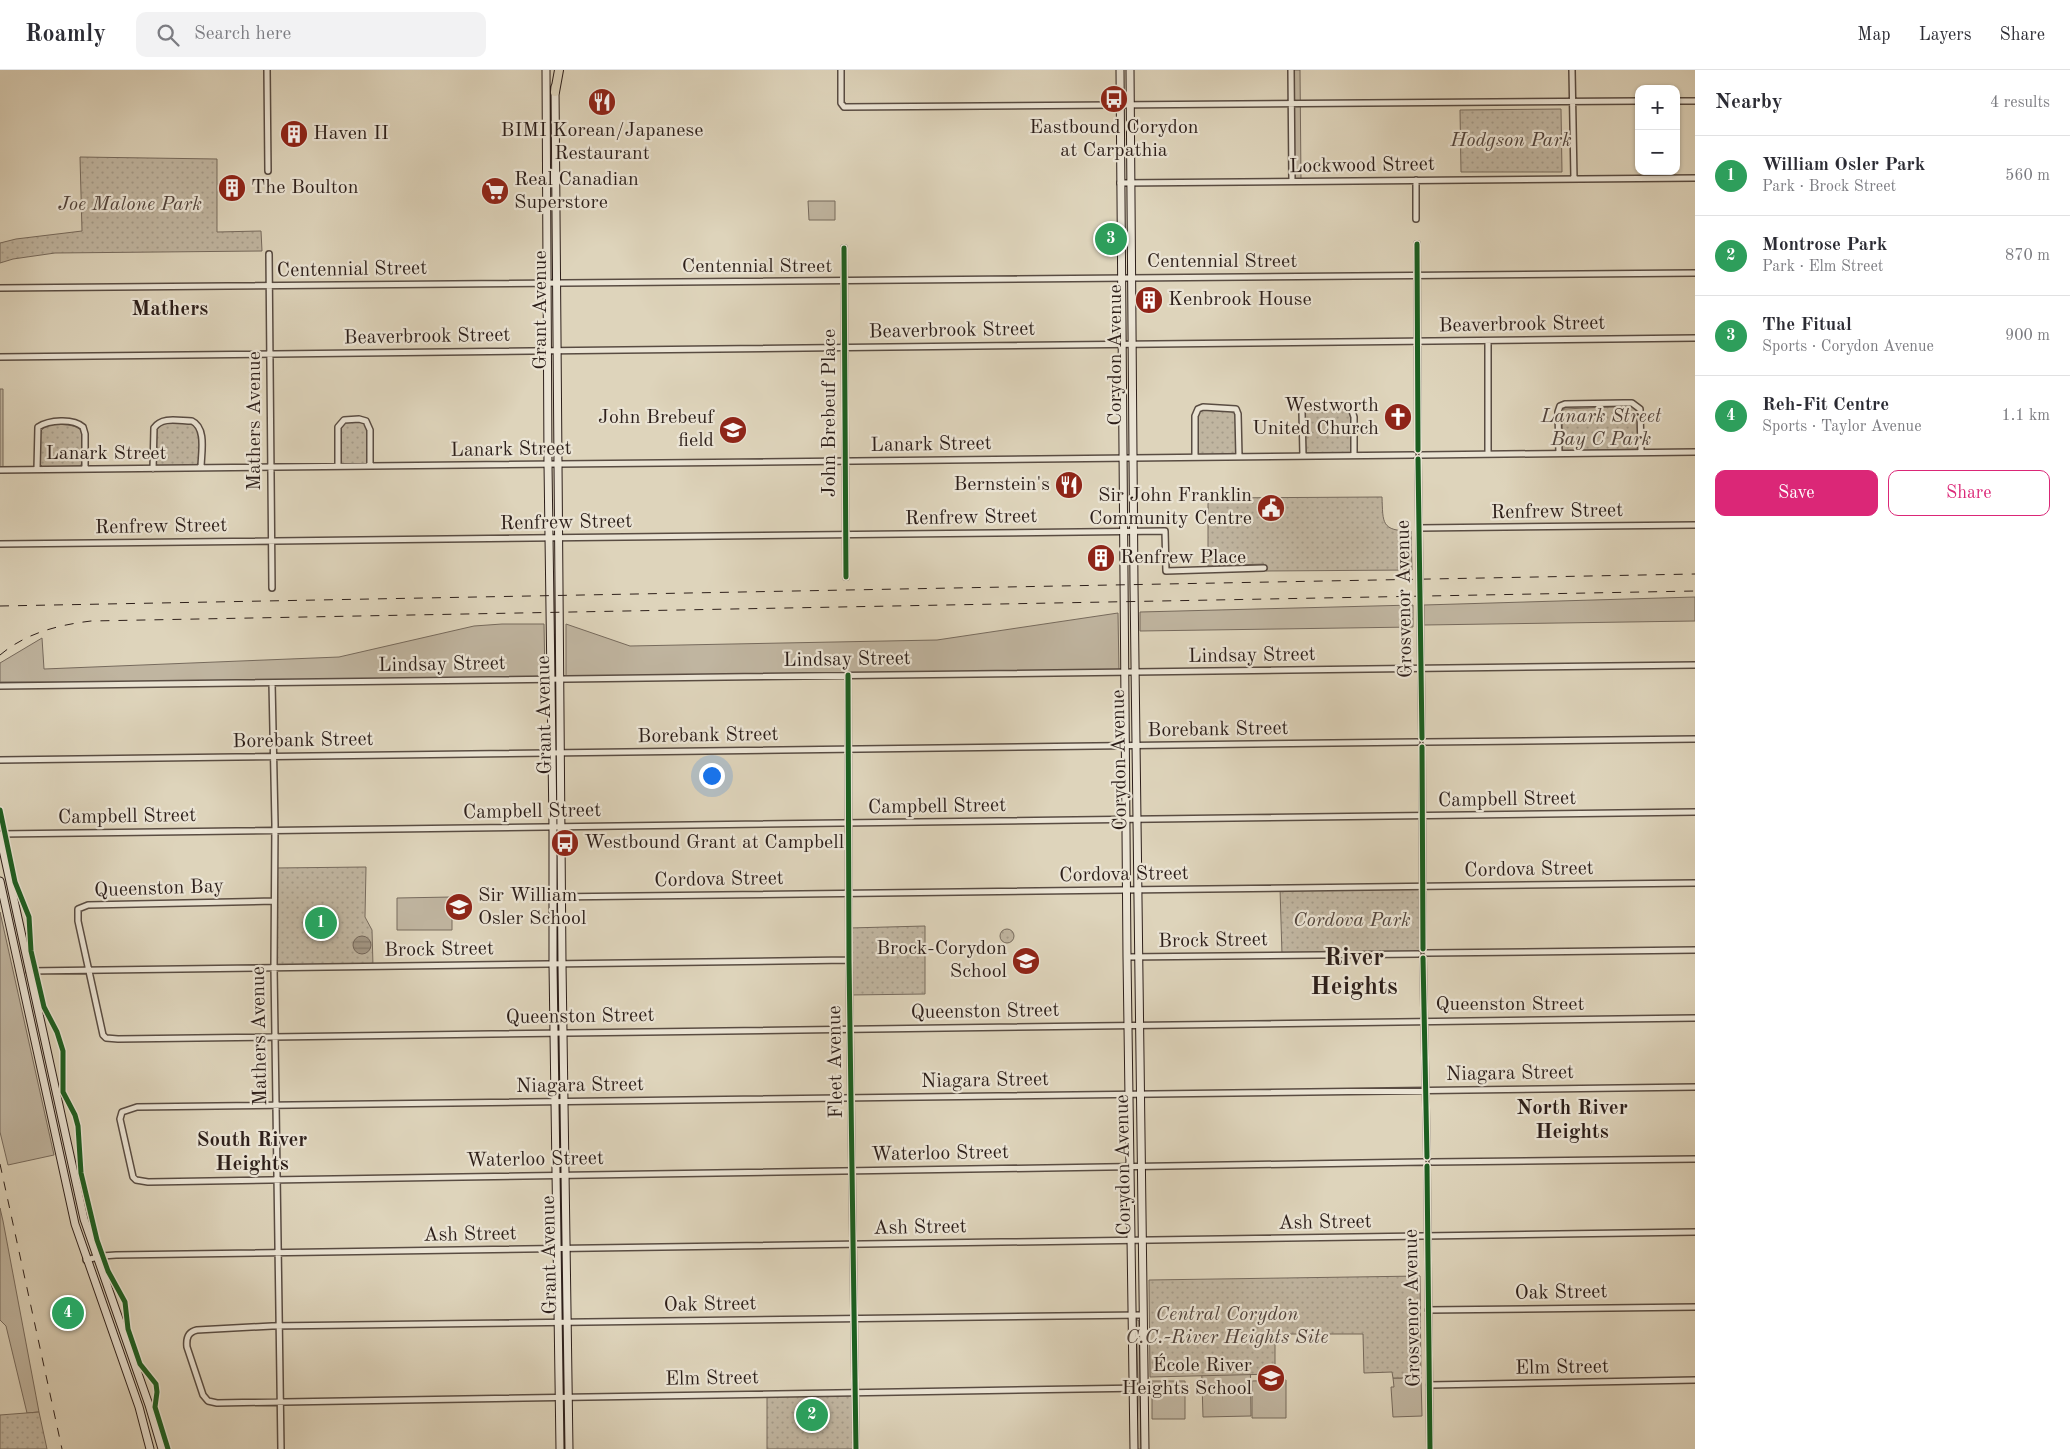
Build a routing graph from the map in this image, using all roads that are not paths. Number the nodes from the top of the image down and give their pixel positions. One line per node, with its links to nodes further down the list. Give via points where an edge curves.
1 (267, 70): 18 (street)
2 (546, 70): 34 (main road, Grant Avenue)
3 (555, 70): 10 (main road, Grant Avenue)
4 (559, 70): 10 (main road)
5 (841, 70): 16 (street, via 841,103 844,107)
6 (1120, 70): 16 (main road, Corydon Avenue)
7 (1130, 70): 17 (main road, Corydon Avenue)
8 (1291, 70): 15 (street)
9 (1572, 70): 11 (street)
10 (555, 92): 35 (main road, Grant Avenue)
11 (1573, 101): 12 (street); 15 (street); 20 (street)
12 (1635, 101)
13 (1680, 101): 14 (street)
14 (1695, 101)
15 (1291, 104): 17 (street); 22 (street)
16 (1120, 105): 17 (street); 23 (main road, Corydon Avenue)
17 (1130, 105): 24 (main road, Corydon Avenue)
18 (268, 171)
19 (1695, 178): 20 (street, Lockwood Street)
20 (1574, 179): 21 (street, Lockwood Street)
21 (1416, 180): 22 (street, Lockwood Street); 25 (street)
22 (1292, 182): 24 (street, Lockwood Street)
23 (1120, 183): 24 (street, Lockwood Street); 31 (main road, Corydon Avenue)
24 (1130, 183): 32 (main road, Corydon Avenue)
25 (1416, 219)
26 (1416, 244): 30 (street, Grosvenor Avenue)
27 (844, 248): 33 (street, John Brebeuf Place)
28 (269, 254): 36 (street, Mathers Avenue)
29 (1695, 273): 30 (street, Centennial Street)
30 (1416, 276): 32 (street, Centennial Street); 40 (street, Grosvenor Avenue)
31 (1120, 278): 32 (street, Centennial Street); 33 (street, Centennial Street); 41 (main road, Corydon Avenue)
32 (1131, 278): 42 (main road, Corydon Avenue)
33 (844, 281): 35 (street, Centennial Street); 43 (street, John Brebeuf Place)
34 (547, 283): 35 (street, Centennial Street); 36 (street, Centennial Street); 44 (main road, Grant Avenue)
35 (557, 283): 45 (main road, Grant Avenue)
36 (270, 286): 37 (street, Centennial Street); 46 (street, Mathers Avenue)
37 (0, 288)
38 (1695, 338): 39 (street, Beaverbrook Street)
39 (1488, 340): 40 (street, Beaverbrook Street); 51 (street)
40 (1417, 341): 42 (street, Beaverbrook Street); 53 (street, Grosvenor Avenue)
41 (1121, 344): 42 (street, Beaverbrook Street); 43 (street, Beaverbrook Street); 57 (main road, Corydon Avenue)
42 (1131, 344): 58 (main road, Corydon Avenue)
43 (844, 348): 45 (street, Beaverbrook Street); 59 (street, John Brebeuf Place)
44 (548, 351): 45 (street, Beaverbrook Street); 46 (street, Beaverbrook Street); 60 (main road, Grant Avenue)
45 (558, 351): 61 (main road, Grant Avenue)
46 (270, 354): 47 (street, Beaverbrook Street); 64 (street, Mathers Avenue)
47 (0, 357)
48 (1641, 452): 49 (street, Lanark Street); 50 (street, Lanark Street); 50 (street, via 1640,409 1632,403 1606,403 1560,406)
49 (1695, 452)
50 (1559, 453): 51 (street, Lanark Street)
51 (1488, 454): 53 (street, Lanark Street)
52 (1354, 455): 53 (street, Lanark Street); 55 (street, Lanark Street); 55 (street, via 1351,408 1312,406 1302,412)
53 (1418, 455): 71 (street, Grosvenor Avenue)
54 (1239, 456): 55 (street, Lanark Street); 56 (street, Lanark Street); 56 (street, via 1236,409 1203,407 1198,408 1195,416)
55 (1303, 456)
56 (1195, 457): 58 (street, Lanark Street)
57 (1122, 458): 58 (street, Lanark Street); 59 (street, Lanark Street); 72 (main road, Corydon Avenue)
58 (1133, 458): 73 (main road, Corydon Avenue)
59 (845, 461): 61 (street, Lanark Street); 74 (street, John Brebeuf Place)
60 (548, 464): 61 (street, Lanark Street); 63 (street, Lanark Street); 75 (main road, Grant Avenue)
61 (558, 464): 76 (main road, Grant Avenue)
62 (338, 466): 63 (street, Lanark Street); 63 (street, via 338,427 344,420 359,419 366,422 370,430); 64 (street, Lanark Street)
63 (370, 466)
64 (270, 467): 65 (street, Lanark Street); 77 (street, Mathers Avenue)
65 (201, 468): 67 (street, Lanark Street); 67 (street, via 199,427 192,421 164,421 154,428)
66 (85, 469): 67 (street, Lanark Street); 69 (street, Lanark Street); 69 (street, via 83,427 73,422 50,422 38,427)
67 (153, 469)
68 (0, 470): 69 (street, Lanark Street)
69 (37, 470)
70 (1695, 525): 71 (street, Renfrew Street)
71 (1419, 528): 83 (street, Grosvenor Avenue)
72 (1123, 531): 73 (street, Renfrew Street); 74 (street, Renfrew Street); 84 (main road, Corydon Avenue)
73 (1133, 532): 79 (street, Renfrew Street, via 1165,531 1166,571); 85 (main road, Corydon Avenue)
74 (846, 534): 76 (street, Renfrew Street); 80 (street, John Brebeuf Place)
75 (549, 538): 76 (street, Renfrew Street); 77 (street, Renfrew Street); 88 (main road, Grant Avenue)
76 (559, 538): 87 (main road, Grant Avenue)
77 (271, 541): 78 (street, Renfrew Street); 81 (street, Mathers Avenue)
78 (0, 544)
79 (1264, 568)
80 (846, 577)
81 (272, 588)
82 (1695, 665): 83 (street, Lindsay Street)
83 (1421, 669): 85 (street, Lindsay Street); 92 (street, Grosvenor Avenue)
84 (1125, 672): 85 (street, Lindsay Street); 86 (street, Lindsay Street); 93 (main road, Corydon Avenue)
85 (1135, 672): 94 (main road, Corydon Avenue)
86 (848, 675): 87 (street, Lindsay Street); 95 (street, Fleet Avenue)
87 (561, 678): 88 (street, Lindsay Street); 97 (main road, Grant Avenue)
88 (551, 679): 89 (street, Lindsay Street); 96 (main road, Grant Avenue)
89 (272, 683): 90 (street, Lindsay Street); 98 (street, Mathers Avenue)
90 (0, 686)
91 (1695, 739): 92 (street, Borebank Street)
92 (1422, 742): 94 (street, Borebank Street); 101 (street, Grosvenor Avenue)
93 (1126, 746): 94 (street, Borebank Street); 95 (street, Borebank Street); 102 (main road, Corydon Avenue)
94 (1136, 746): 103 (main road, Corydon Avenue)
95 (848, 750): 97 (street, Borebank Street); 104 (street, Fleet Avenue)
96 (552, 753): 97 (street, Borebank Street); 98 (street, Borebank Street); 106 (main road, Grant Avenue)
97 (562, 753): 105 (main road, Grant Avenue)
98 (274, 757): 99 (street, Borebank Street); 107 (street, Mathers Avenue)
99 (0, 760)
100 (1695, 812): 101 (street, Campbell Street)
101 (1423, 816): 103 (street, Campbell Street); 111 (street, Grosvenor Avenue)
102 (1127, 820): 103 (street, Campbell Street); 104 (street, Campbell Street); 112 (main road, Corydon Avenue)
103 (1136, 820): 113 (main road, Corydon Avenue)
104 (849, 823): 105 (street, Campbell Street); 114 (street, Fleet Avenue)
105 (562, 826): 106 (street, Campbell Street); 115 (main road, Grant Avenue)
106 (553, 827): 107 (street, Campbell Street); 116 (main road, Grant Avenue)
107 (275, 830): 108 (street, Campbell Street); 117 (street, Mathers Avenue)
108 (0, 835): 127 (main road)
109 (0, 881): 144 (main road)
110 (1695, 883): 111 (street, Cordova Street)
111 (1423, 886): 113 (street, Cordova Street); 119 (street, Grosvenor Avenue)
112 (1127, 890): 113 (street, Cordova Street); 114 (street, Cordova Street); 120 (main road, Corydon Avenue)
113 (1137, 890): 121 (main road, Corydon Avenue)
114 (848, 893): 115 (street, Cordova Street); 122 (street, Fleet Avenue)
115 (563, 897): 116 (street, Cordova Street); 124 (main road, Grant Avenue)
116 (552, 898): 123 (main road, Grant Avenue)
117 (274, 901): 125 (street, Mathers Avenue); 126 (street, Queenston Bay, via 83,906 77,914)
118 (1695, 950): 119 (street)
119 (1425, 953): 121 (street, Brock Street); 129 (street, Grosvenor Avenue)
120 (1127, 957): 121 (street, Brock Street); 130 (main road, Corydon Avenue)
121 (1138, 957): 131 (main road, Corydon Avenue)
122 (849, 960): 124 (street, Brock Street); 132 (street, Fleet Avenue)
123 (552, 964): 124 (street, Brock Street); 125 (street, Brock Street); 134 (main road, Grant Avenue)
124 (562, 964): 133 (main road, Grant Avenue)
125 (274, 968): 126 (street, Brock Street); 135 (street, Mathers Avenue)
126 (88, 970): 127 (street, Brock Street); 135 (street, Queenston Bay, via 100,1030 106,1038)
127 (30, 971): 145 (main road)
128 (1695, 1018): 129 (street, Queenston Street)
129 (1425, 1021): 131 (street, Queenston Street); 137 (street, Grosvenor Avenue)
130 (1128, 1026): 131 (street, Queenston Street); 132 (street, Queenston Street); 138 (main road, Corydon Avenue)
131 (1139, 1026): 139 (main road, Corydon Avenue)
132 (850, 1029): 133 (street, Queenston Street); 140 (street, Fleet Avenue)
133 (564, 1032): 134 (street, Queenston Street); 142 (main road, Grant Avenue)
134 (554, 1033): 135 (street, Queenston Street); 141 (main road, Grant Avenue)
135 (275, 1036): 143 (street, Mathers Avenue)
136 (1695, 1086): 137 (street, Niagara Street)
137 (1426, 1090): 139 (street, Niagara Street); 147 (street, Grosvenor Avenue)
138 (1129, 1094): 139 (street, Niagara Street); 140 (street, Niagara Street); 148 (main road, Corydon Avenue)
139 (1140, 1094): 149 (main road, Corydon Avenue)
140 (852, 1098): 142 (street, Niagara Street); 150 (street, Fleet Avenue)
141 (554, 1101): 142 (street, Niagara Street); 143 (street, Niagara Street); 151 (main road, Grant Avenue)
142 (565, 1101): 152 (main road, Grant Avenue)
143 (276, 1104): 153 (street, Mathers Avenue); 153 (street, Niagara Street, via 137,1107 122,1112 120,1119 130,1170 136,1180)
144 (50, 1115): 145 (main road); 163 (main road)
145 (63, 1127): 162 (main road, via 84,1220)
146 (1695, 1159): 147 (street, Waterloo Street)
147 (1427, 1162): 149 (street, Waterloo Street); 155 (street, Grosvenor Avenue)
148 (1130, 1166): 149 (street, Waterloo Street); 150 (street, Waterloo Street); 156 (main road, Corydon Avenue)
149 (1140, 1166): 157 (main road, Corydon Avenue)
150 (852, 1170): 152 (street, Waterloo Street); 158 (street, Fleet Avenue)
151 (555, 1174): 152 (street, Waterloo Street); 153 (street, Waterloo Street); 159 (main road, Grant Avenue)
152 (565, 1174): 160 (main road, Grant Avenue)
153 (277, 1179): 161 (street, Mathers Avenue)
154 (1695, 1232): 155 (street, Ash Street)
155 (1427, 1236): 157 (street, Ash Street); 165 (street, Grosvenor Avenue)
156 (1131, 1240): 157 (street, Ash Street); 158 (street, Ash Street); 167 (main road, Corydon Avenue)
157 (1142, 1240): 166 (main road, Corydon Avenue)
158 (853, 1244): 160 (street, Ash Street); 168 (street, Fleet Avenue)
159 (557, 1248): 160 (street, Ash Street); 161 (street, Ash Street); 169 (main road, Grant Avenue)
160 (566, 1248): 170 (main road, Grant Avenue)
161 (278, 1253): 162 (street, Ash Street); 171 (street, Mathers Avenue)
162 (96, 1257): 163 (street, Ash Street); 181 (main road)
163 (86, 1260): 180 (main road, via 141,1413)
164 (1695, 1307): 165 (street, Oak Street)
165 (1428, 1310): 173 (street, Grosvenor Avenue)
166 (1142, 1314): 167 (street, Oak Street); 175 (main road, Corydon Avenue)
167 (1132, 1315): 168 (street, Oak Street); 174 (main road, Corydon Avenue)
168 (854, 1318): 170 (street, Oak Street); 176 (street, Fleet Avenue)
169 (558, 1323): 170 (street, Oak Street); 171 (street, Oak Street); 178 (main road, Grant Avenue)
170 (568, 1323): 177 (main road, Grant Avenue)
171 (279, 1326): 179 (street, Mathers Avenue); 179 (street, Oak Street, via 196,1330 186,1340 203,1395 208,1401)
172 (1695, 1380): 173 (street, Elm Street)
173 (1429, 1385): 188 (street, Grosvenor Avenue)
174 (1133, 1388): 175 (street, Elm Street); 176 (street, Elm Street); 186 (main road, Corydon Avenue)
175 (1144, 1388): 187 (main road, Corydon Avenue)
176 (856, 1392): 177 (street, Elm Street); 185 (street, Fleet Avenue)
177 (568, 1396): 178 (street, Elm Street); 184 (main road, Grant Avenue)
178 (559, 1397): 179 (street, Elm Street); 183 (main road, Grant Avenue)
179 (280, 1400): 182 (street, Mathers Avenue)
180 (150, 1449)
181 (162, 1449)
182 (281, 1449)
183 (560, 1449)
184 (569, 1449)
185 (856, 1449)
186 (1134, 1449)
187 (1145, 1449)
188 (1430, 1449)

